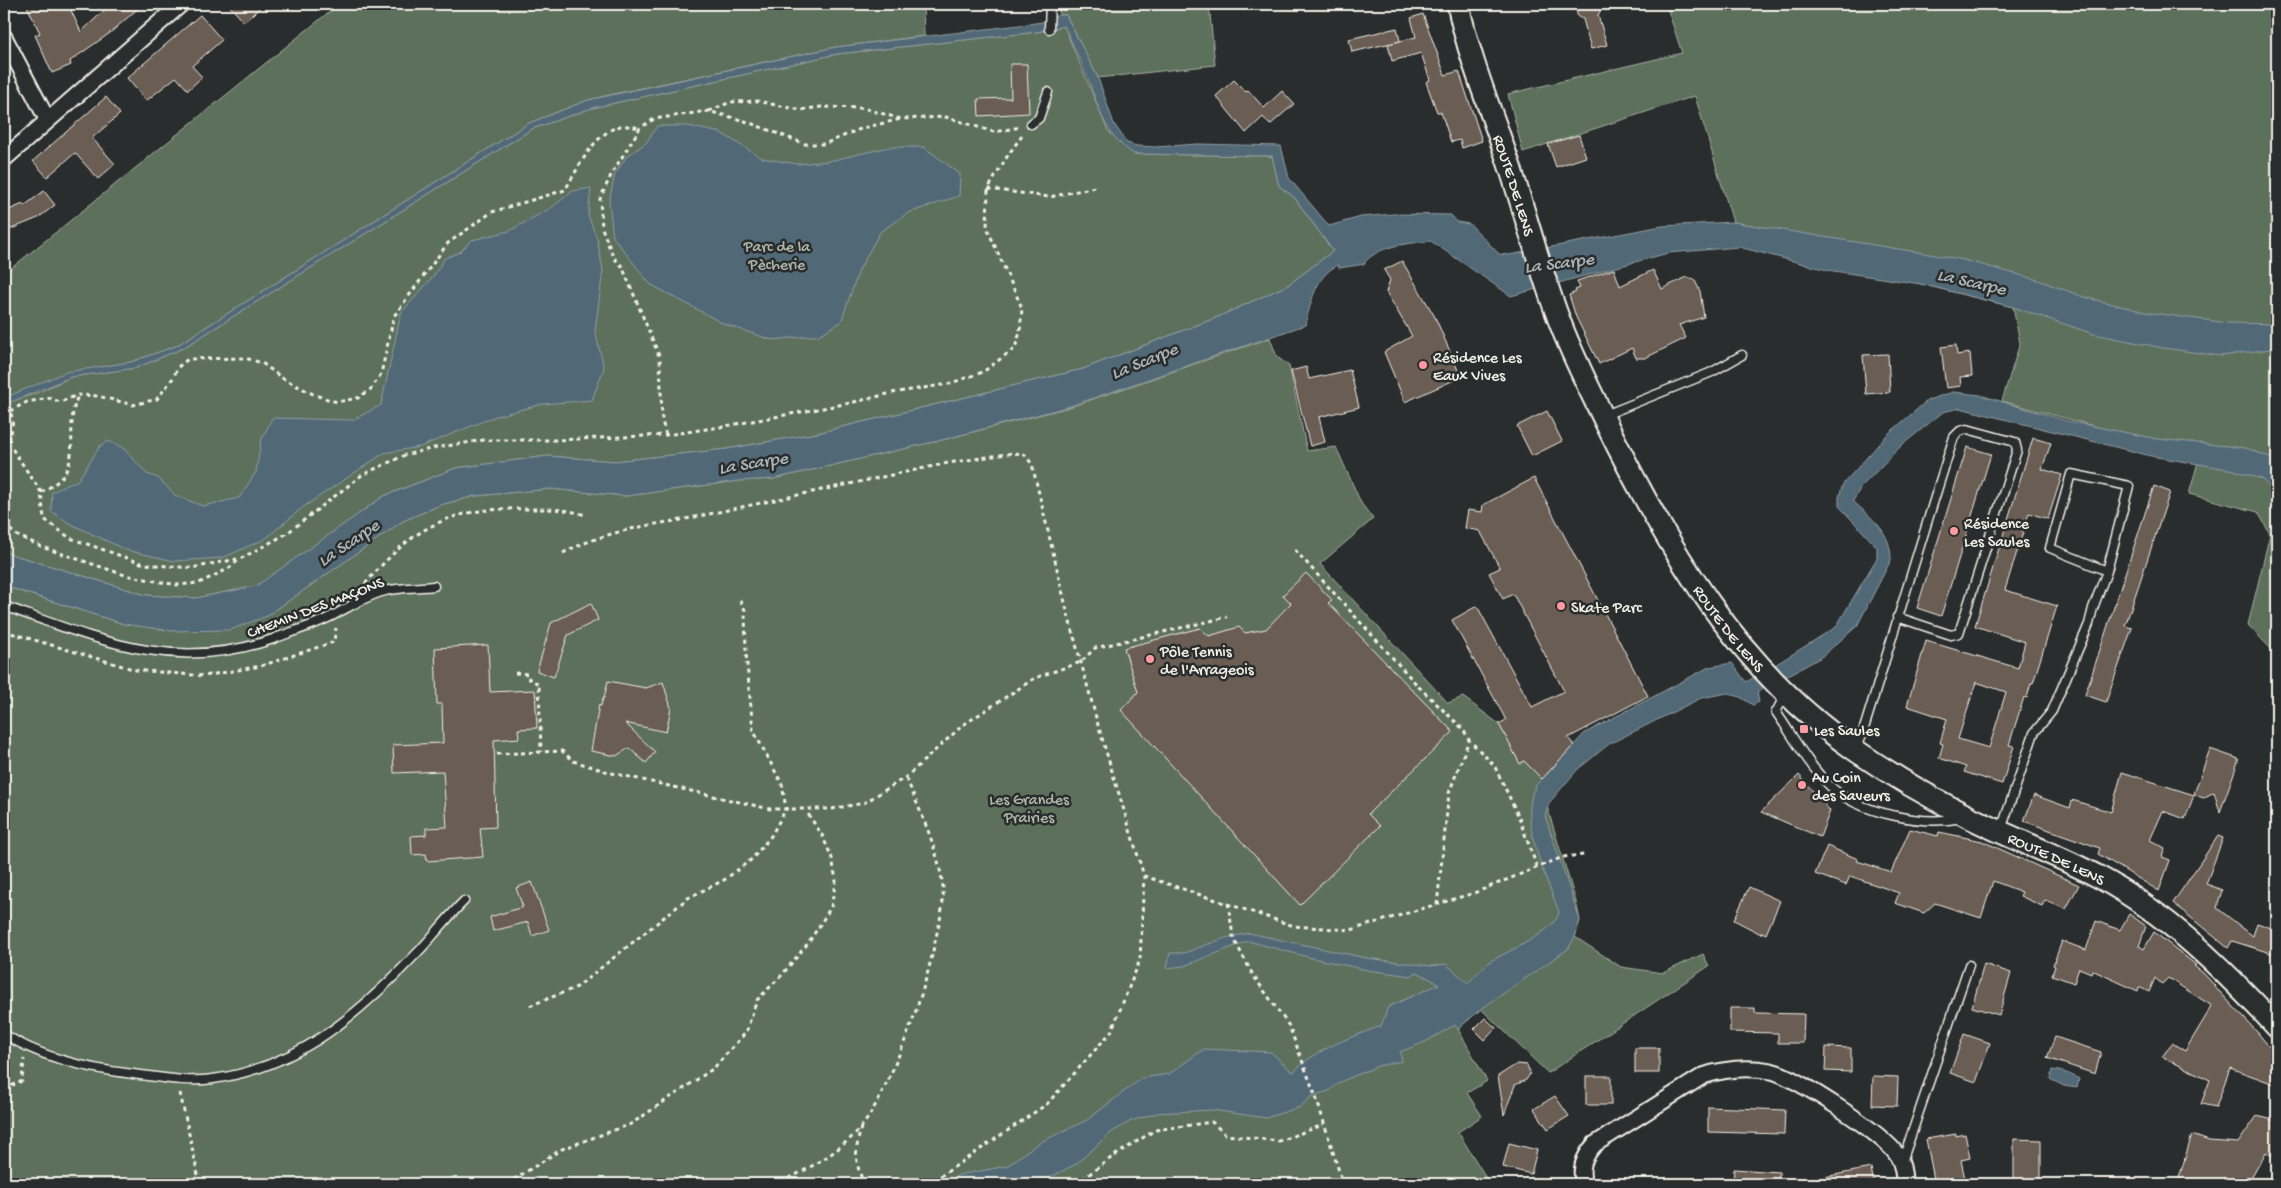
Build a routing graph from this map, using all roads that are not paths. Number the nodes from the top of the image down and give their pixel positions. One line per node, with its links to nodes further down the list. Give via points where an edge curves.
1 (181, 4): 7 (street)
2 (1050, 4): 4 (lane)
3 (1458, 4): 11 (main road, ROUTE DE LENS, via 1474,67 1562,328)
4 (1049, 29)
5 (4, 37): 7 (street)
6 (1048, 92): 8 (lane, via 1039,118)
7 (48, 119): 9 (street)
8 (1030, 124)
9 (4, 159)
10 (1742, 355): 11 (lane, via 1712,372)
11 (1603, 416): 16 (main road, ROUTE DE LENS, via 1630,472 1688,574 1727,628)
12 (2107, 570): 12 (lane, via 2129,486 2071,474 2050,548); 19 (lane, via 2089,624 2052,711 2034,733)
13 (434, 586): 14 (lane, CHEMIN DES MAÇONS, via 386,590 329,618 236,650 183,654 151,652 110,643)
14 (4, 606)
15 (1896, 617): 15 (lane, via 1951,635 1959,633 2017,450 2015,442 1975,430 1960,431 1954,437); 17 (lane)
16 (1782, 688): 17 (main road, ROUTE DE LENS); 18 (lane, via 1776,712 1814,768 1832,788 1880,811 1901,817 1938,820)
17 (1855, 750): 18 (main road, ROUTE DE LENS, via 1916,789)
18 (1967, 816): 19 (main road, ROUTE DE LENS)
19 (2000, 831): 22 (main road, ROUTE DE LENS, via 2101,878 2145,906 2190,940)
20 (464, 901): 23 (lane, via 419,951 341,1024 308,1047 260,1068 212,1079 179,1080 89,1067 31,1048)
21 (1969, 965): 24 (lane)
22 (2277, 1027)
23 (4, 1034)
24 (1902, 1164): 25 (street, via 1890,1146 1801,1083 1772,1072 1729,1070 1692,1082 1595,1144 1584,1159); 26 (street)
25 (1584, 1184)
26 (1904, 1184)

